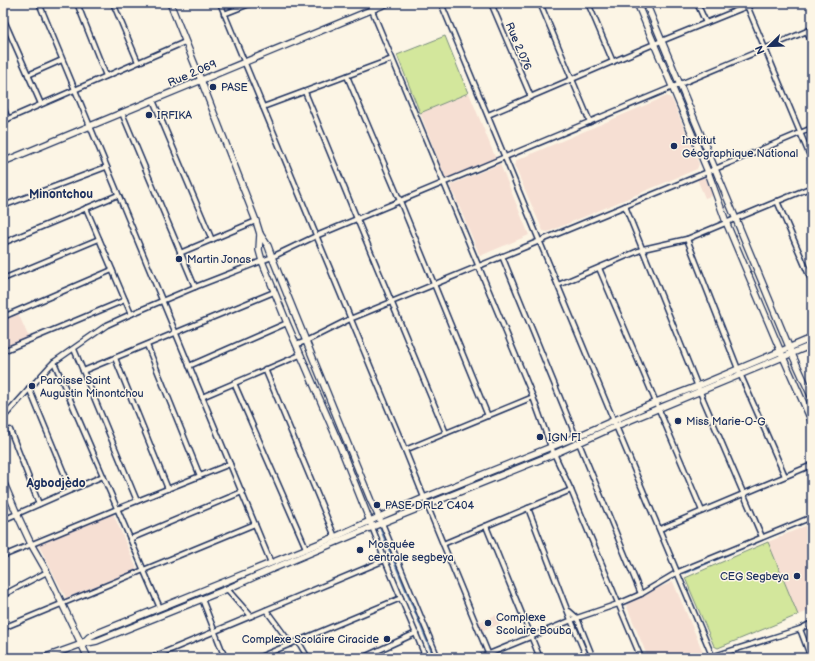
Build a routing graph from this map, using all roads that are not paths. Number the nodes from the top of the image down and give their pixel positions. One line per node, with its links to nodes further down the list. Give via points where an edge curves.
1 (39, 3): 30 (street)
2 (77, 3): 35 (street)
3 (113, 3): 31 (street)
4 (170, 3): 24 (street)
5 (220, 3): 19 (street)
6 (252, 3): 19 (street)
7 (369, 3): 18 (street)
8 (388, 3): 18 (street, Rue 2.069)
9 (441, 3): 49 (street)
10 (491, 3): 43 (street, Rue 2.076)
11 (540, 3): 37 (street)
12 (588, 3): 33 (street)
13 (637, 3): 26 (street)
14 (646, 3): 25 (street)
15 (698, 3): 21 (street)
16 (755, 3): 17 (street)
17 (747, 5): 21 (street); 28 (street)
18 (372, 10): 29 (street); 32 (street, Rue 2.069)
19 (224, 14): 32 (street)
20 (3, 18): 34 (street)
21 (706, 23): 25 (street)
22 (812, 29): 23 (street)
23 (807, 31): 27 (street); 28 (street)
24 (186, 42): 31 (street); 38 (street)
25 (662, 42): 26 (street); 39 (street)
26 (654, 44): 33 (street); 40 (street)
27 (812, 44)
28 (765, 48): 39 (street); 55 (street)
29 (392, 59): 36 (street); 62 (street)
30 (62, 60): 34 (street); 41 (street)
31 (138, 62): 35 (street)
32 (244, 62): 38 (street, Rue 2.069); 47 (street)
33 (613, 62): 37 (street)
34 (28, 75): 45 (street)
35 (106, 76): 41 (street)
36 (346, 76): 42 (street); 65 (street)
37 (572, 79): 43 (street); 52 (street)
38 (201, 80): 44 (street, Rue 2.069); 72 (street)
39 (679, 84): 40 (street); 60 (street)
40 (673, 87): 52 (street); 61 (street)
41 (74, 90): 45 (street); 53 (street)
42 (305, 92): 47 (street); 70 (street)
43 (531, 97): 49 (street)
44 (153, 100): 48 (street, Rue 2.069); 78 (street)
45 (41, 104): 50 (street)
46 (3, 107): 50 (street)
47 (263, 107): 75 (street)
48 (122, 113): 53 (street, Rue 2.069); 82 (street)
49 (488, 115): 56 (street)
50 (8, 119): 51 (street)
51 (3, 121)
52 (590, 122): 56 (street)
53 (90, 126): 58 (street, Rue 2.069); 59 (street)
54 (812, 128): 55 (street)
55 (801, 133): 57 (street); 60 (street)
56 (505, 157): 62 (street); 79 (street)
57 (812, 161)
58 (3, 162)
59 (106, 167): 64 (street); 67 (street)
60 (715, 170): 61 (street); 71 (street)
61 (708, 172): 68 (street); 73 (street)
62 (444, 183): 65 (street); 86 (street)
63 (812, 187): 66 (street)
64 (118, 195): 69 (street); 96 (street)
65 (400, 201): 70 (street); 91 (street)
66 (777, 201): 71 (street); 90 (street)
67 (3, 206)
68 (625, 206): 79 (street); 81 (street)
69 (86, 208): 76 (street); 80 (street)
70 (357, 219): 75 (street); 97 (street)
71 (736, 219): 73 (street); 108 (street)
72 (256, 221): 74 (street); 78 (street)
73 (726, 222): 77 (street); 111 (street)
74 (260, 234): 84 (street); 85 (street, via 259,250)
75 (316, 236): 84 (street); 100 (street)
76 (99, 239): 88 (street); 89 (street)
77 (687, 239): 81 (street); 119 (street)
78 (212, 240): 82 (street)
79 (540, 241): 83 (street); 92 (street)
80 (3, 243)
81 (643, 249): 87 (street); 123 (street)
82 (180, 253): 93 (street)
83 (502, 256): 86 (street); 135 (street)
84 (272, 257): 85 (street); 104 (street)
85 (262, 261): 93 (street); 94 (street)
86 (478, 266): 91 (street); 125 (street)
87 (598, 268): 92 (street); 127 (street)
88 (112, 270): 95 (street); 99 (street)
89 (3, 279)
90 (812, 282)
91 (433, 284): 97 (street); 129 (street)
92 (558, 284): 132 (street)
93 (195, 287): 96 (street)
94 (274, 292): 101 (street); 102 (street)
95 (125, 300): 98 (street); 110 (street)
96 (162, 301): 98 (street); 102 (street)
97 (391, 302): 100 (street); 134 (street)
98 (131, 314): 109 (street, via 107,325)
99 (3, 317)
100 (350, 319): 104 (street); 138 (street)
101 (287, 323): 105 (street); 117 (street)
102 (176, 333): 106 (street); 117 (street)
103 (812, 338): 108 (street)
104 (306, 341): 105 (street); 159 (street)
105 (296, 344): 113 (street)
106 (147, 345): 115 (street); 143 (street)
107 (812, 345): 112 (street)
108 (789, 347): 111 (street); 112 (street)
109 (74, 349): 116 (street); 120 (street)
110 (3, 351)
111 (781, 351): 114 (street); 119 (street)
112 (792, 354): 114 (street); 126 (street)
113 (300, 355): 118 (street); 164 (street)
114 (783, 357): 119 (street); 131 (street)
115 (115, 358): 120 (street); 146 (street)
116 (54, 362): 122 (street); 142 (street)
117 (189, 366): 124 (street)
118 (265, 369): 121 (street); 167 (street)
119 (740, 371): 123 (street); 144 (street)
120 (83, 372): 152 (street)
121 (234, 383): 124 (street); 172 (street)
122 (29, 388): 130 (street); 147 (street)
123 (699, 389): 127 (street); 128 (street); 150 (street)
124 (202, 397): 140 (street)
125 (533, 397): 129 (street); 137 (street)
126 (812, 398)
127 (656, 402): 128 (street); 132 (street)
128 (658, 409): 132 (street); 157 (street)
129 (488, 416): 134 (street)
130 (3, 418)
131 (812, 422)
132 (615, 423): 135 (street); 136 (street); 166 (street)
133 (10, 430): 153 (street)
134 (446, 433): 138 (street)
135 (576, 437): 137 (street)
136 (579, 443): 139 (street); 180 (street)
137 (551, 446): 139 (street); 151 (street)
138 (405, 450): 151 (street)
139 (554, 454): 148 (street); 154 (street)
140 (230, 464): 143 (street); 149 (street)
141 (812, 465): 144 (street)
142 (103, 476): 147 (street); 156 (street)
143 (200, 476): 146 (street)
144 (785, 476): 150 (street)
145 (3, 481): 158 (street)
146 (168, 488): 152 (street)
147 (71, 490): 153 (street)
148 (571, 490): 155 (street); 185 (street)
149 (242, 492): 163 (street); 169 (street)
150 (744, 494): 157 (street); 168 (street)
151 (424, 498): 154 (street); 159 (street)
152 (137, 501): 156 (street)
153 (39, 504): 158 (street)
154 (427, 505): 162 (street); 171 (street)
155 (528, 508): 165 (street); 188 (street)
156 (117, 509): 169 (street); 170 (street)
157 (702, 511): 166 (street)
158 (16, 514): 161 (street); 170 (street)
159 (379, 517): 162 (street); 164 (street)
160 (812, 517): 168 (street)
161 (3, 520)
162 (382, 523): 164 (street); 211 (street)
163 (255, 524): 175 (street); 176 (street)
164 (371, 524): 167 (street); 174 (street); 179 (street)
165 (486, 526): 171 (street); 197 (street)
166 (660, 529): 178 (street)
167 (336, 537): 172 (street)
168 (762, 537): 178 (street)
169 (130, 538): 176 (street)
170 (30, 544): 173 (street); 177 (street)
171 (442, 544): 201 (street)
172 (306, 548): 175 (street)
173 (3, 556)
174 (385, 560): 182 (street); 187 (street)
175 (271, 563): 186 (street)
176 (143, 570): 184 (street); 186 (street)
177 (47, 572): 181 (street); 184 (street)
178 (678, 572): 180 (street); 202 (street)
179 (227, 589): 183 (street); 189 (street)
180 (641, 594): 185 (street)
181 (3, 595)
182 (401, 598): 196 (street); 198 (street)
183 (202, 599): 195 (street); 199 (street, via 97,641)
184 (62, 603): 193 (street); 199 (street)
185 (618, 604): 190 (street); 216 (street)
186 (160, 608): 199 (street, via 95,634)
187 (266, 610): 189 (street); 200 (street)
188 (567, 610): 190 (street); 191 (street)
189 (251, 616): 195 (street)
190 (577, 618): 191 (street); 215 (street)
191 (572, 620): 197 (street); 214 (street)
192 (812, 624): 194 (street)
193 (3, 628)
194 (800, 629): 202 (street); 217 (street)
195 (215, 632): 205 (street); 206 (street)
196 (416, 634): 209 (street); 210 (street)
197 (531, 637): 201 (street); 213 (street)
198 (298, 641): 200 (street); 208 (street)
199 (82, 644): 203 (street); 204 (street)
200 (291, 644): 207 (street)
201 (489, 656): 212 (street)
202 (711, 657)
203 (43, 658)
204 (88, 658)
205 (151, 658)
206 (225, 658)
207 (257, 658)
208 (308, 658)
209 (362, 658)
210 (426, 658)
211 (438, 658)
212 (479, 658)
213 (540, 658)
214 (587, 658)
215 (593, 658)
216 (641, 658)
217 (811, 658)

